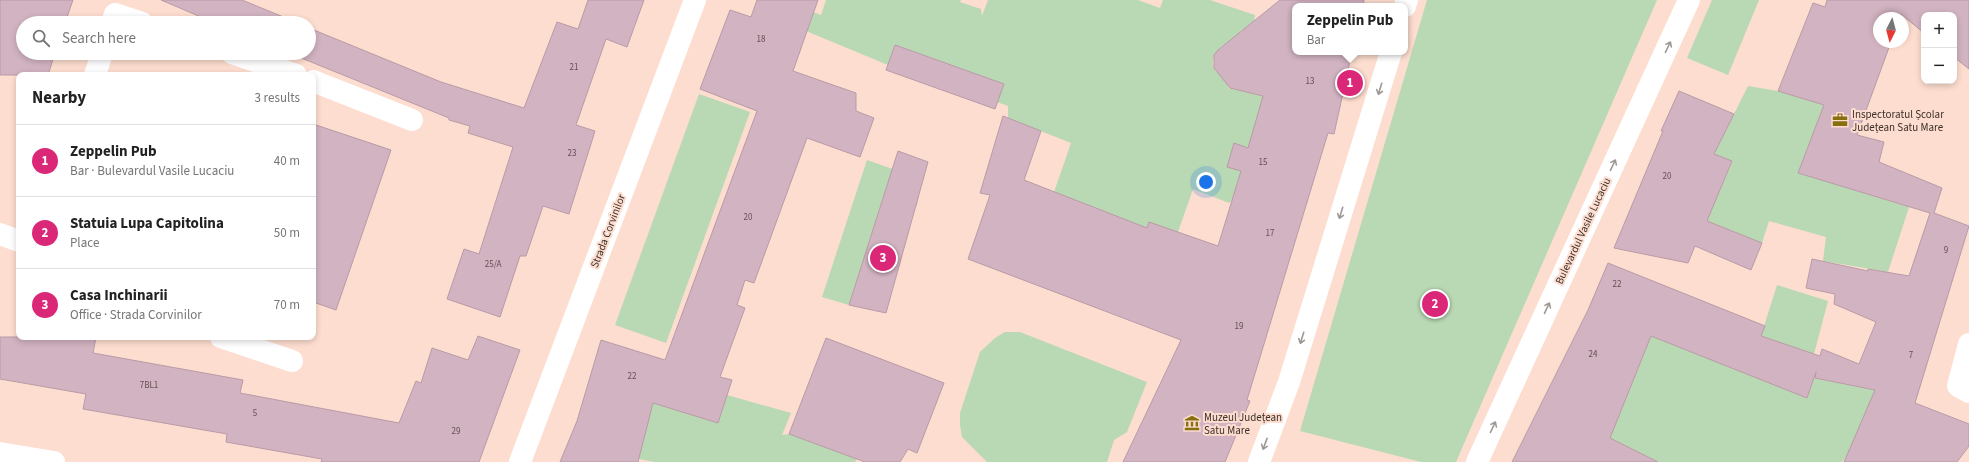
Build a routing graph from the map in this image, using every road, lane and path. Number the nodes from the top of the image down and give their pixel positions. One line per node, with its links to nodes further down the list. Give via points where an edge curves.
1 (695, 0): 18 (street, Strada Corvinilor)
2 (1689, 0): 20 (street, Bulevardul Vasile Lucaciu, one-way to 2)
3 (1390, 55): 19 (street, one-way to 19, via 1289,382)
4 (100, 60): 6 (street)
5 (250, 60): 7 (street)
6 (96, 72)
7 (281, 72)
8 (316, 82): 9 (street)
9 (412, 120)
10 (0, 234): 11 (street)
11 (16, 240)
12 (230, 340): 14 (street)
13 (1969, 344): 15 (street, via 1958,386)
14 (292, 361)
15 (1969, 392)
16 (0, 453): 17 (street)
17 (54, 462)
18 (520, 462)
19 (1259, 462)
20 (1477, 462)

